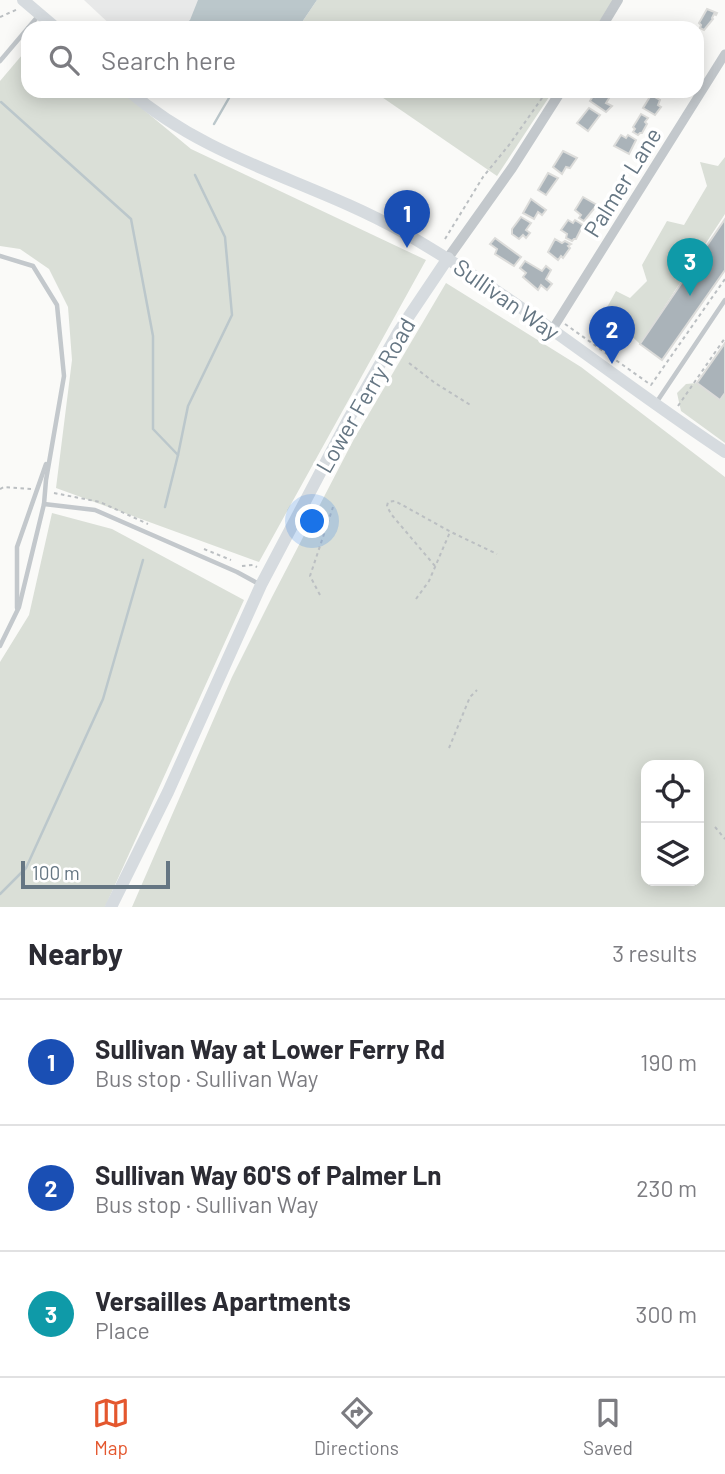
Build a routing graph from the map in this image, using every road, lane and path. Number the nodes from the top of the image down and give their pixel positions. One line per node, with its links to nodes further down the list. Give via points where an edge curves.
1 (618, 0): 7 (street)
2 (24, 1): 3 (main road); 4 (path, via 17,10)
3 (40, 14): 5 (lane); 6 (main road)
4 (0, 17)
5 (34, 21)
6 (48, 21)
7 (605, 21)
8 (21, 36): 10 (lane)
9 (725, 54): 11 (street, Palmer Lane)
10 (0, 61)
11 (704, 88)
12 (138, 98): 18 (main road, Sullivan Way, via 221,151 363,211)
13 (542, 98): 16 (path)
14 (557, 98): 18 (street, Lower Ferry Road)
15 (698, 98): 21 (street, Palmer Lane)
16 (444, 239)
17 (0, 256): 28 (lane, via 33,266 57,305 64,376)
18 (447, 258): 21 (main road, Sullivan Way); 34 (main road, Lower Ferry Road, via 354,409)
19 (725, 279): 21 (path, via 651,385)
20 (725, 300): 24 (lane)
21 (556, 325): 24 (main road, Sullivan Way)
22 (725, 338): 26 (path)
23 (408, 363): 25 (path)
24 (655, 404): 27 (main road, Sullivan Way)
25 (472, 406)
26 (678, 406)
27 (725, 452)
28 (50, 454): 29 (lane); 37 (lane, via 17,547)
29 (44, 504): 34 (lane, via 95,510); 37 (lane)
30 (333, 507): 35 (path, via 310,576)
31 (451, 532): 32 (path); 33 (path); 33 (path, via 395,501 388,502 391,514)
32 (497, 554)
33 (435, 566): 36 (path)
34 (261, 585): 43 (main road, Lower Ferry Road)
35 (320, 595)
36 (416, 599)
37 (16, 612): 38 (lane)
38 (0, 646)
39 (477, 690): 40 (path)
40 (449, 748)
41 (715, 827): 42 (path)
42 (725, 839)
43 (111, 907)

